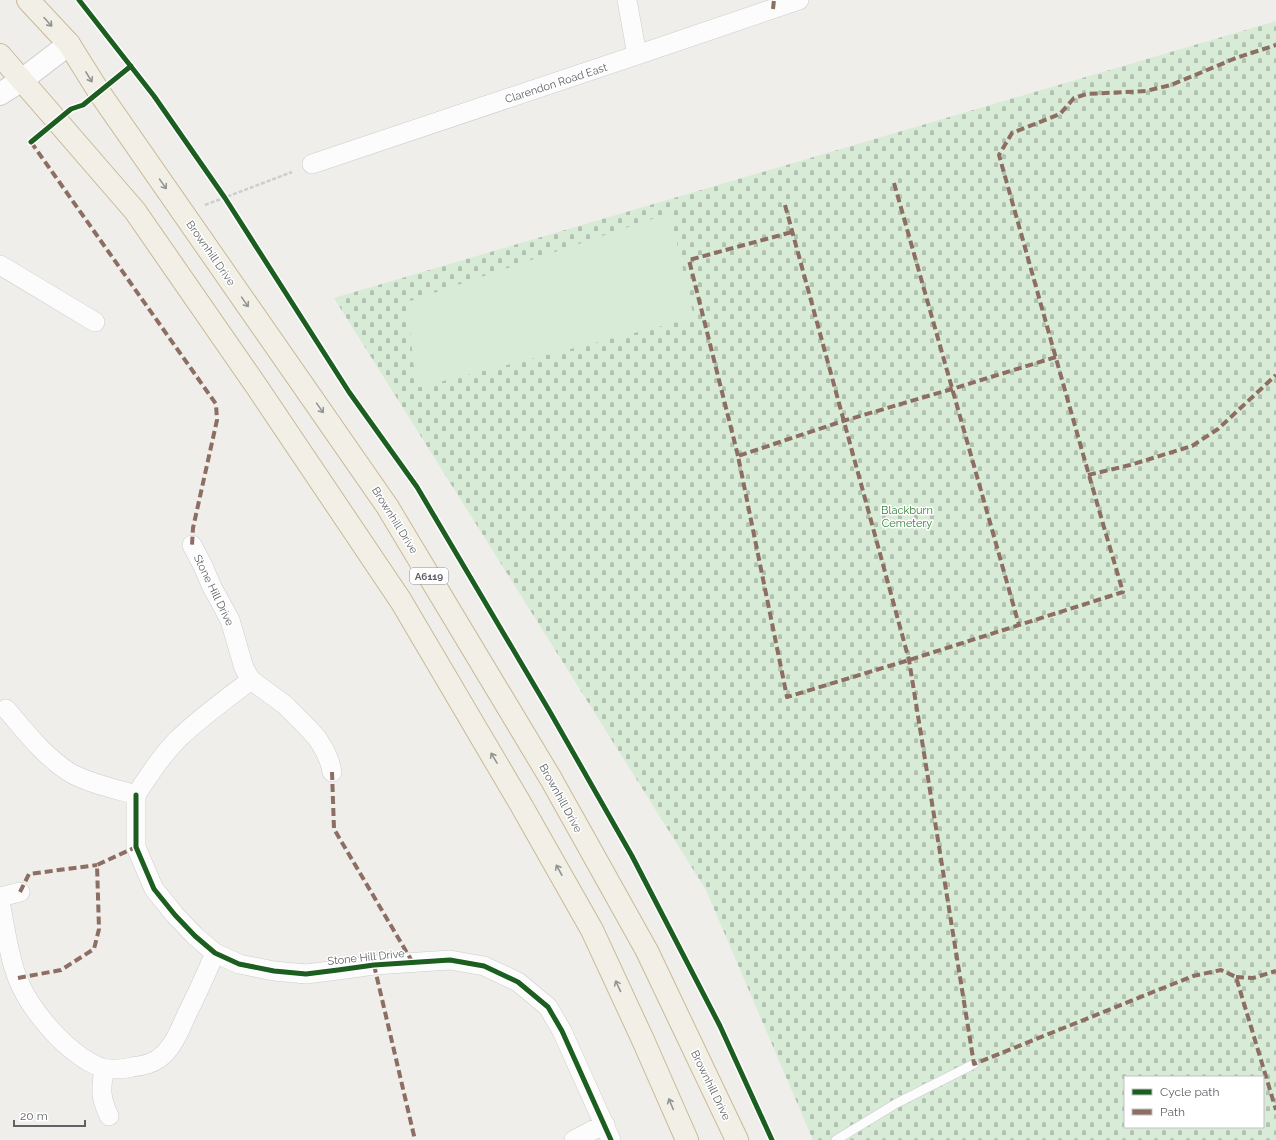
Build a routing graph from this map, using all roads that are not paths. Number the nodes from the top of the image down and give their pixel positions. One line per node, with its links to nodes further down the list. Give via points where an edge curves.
1 (28, 0): 4 (highway, Brownhill Drive / A6119, one-way to 4)
2 (627, 0): 6 (street)
3 (799, 0): 6 (street, Clarendon Road East)
4 (68, 44): 7 (street); 27 (highway, Brownhill Drive / A6119, one-way to 27, via 387,506 551,779 647,951)
5 (0, 55): 7 (highway)
6 (638, 55): 9 (street, Clarendon Road East)
7 (22, 80): 8 (street); 26 (highway, one-way to 7, via 592,930 401,601 135,211)
8 (0, 94)
9 (312, 164)
10 (0, 265): 11 (street)
11 (95, 322)
12 (192, 544): 13 (street, Stone Hill Drive, via 230,620 244,668)
13 (251, 680): 15 (street, Stone Hill Drive, via 285,706 317,738 330,762); 16 (street, via 178,739)
14 (6, 709): 16 (street, via 46,755 70,773)
15 (332, 772)
16 (136, 795): 20 (street, Stone Hill Drive, via 136,847 154,889 195,936)
17 (20, 892): 18 (street)
18 (0, 897)
19 (0, 901): 22 (street, via 9,952 31,1004 66,1044 87,1061)
20 (215, 953): 22 (street, via 170,1047 158,1059 142,1066); 24 (street, Stone Hill Drive, via 239,964 306,974 374,965 450,960 484,966 518,982 548,1007 562,1030)
21 (974, 1064): 28 (lane, via 897,1103)
22 (104, 1069): 23 (street, via 101,1089)
23 (109, 1116)
24 (608, 1132): 25 (street, Stone Hill Drive)
25 (574, 1140)
26 (687, 1140)
27 (737, 1140)
28 (836, 1140)

